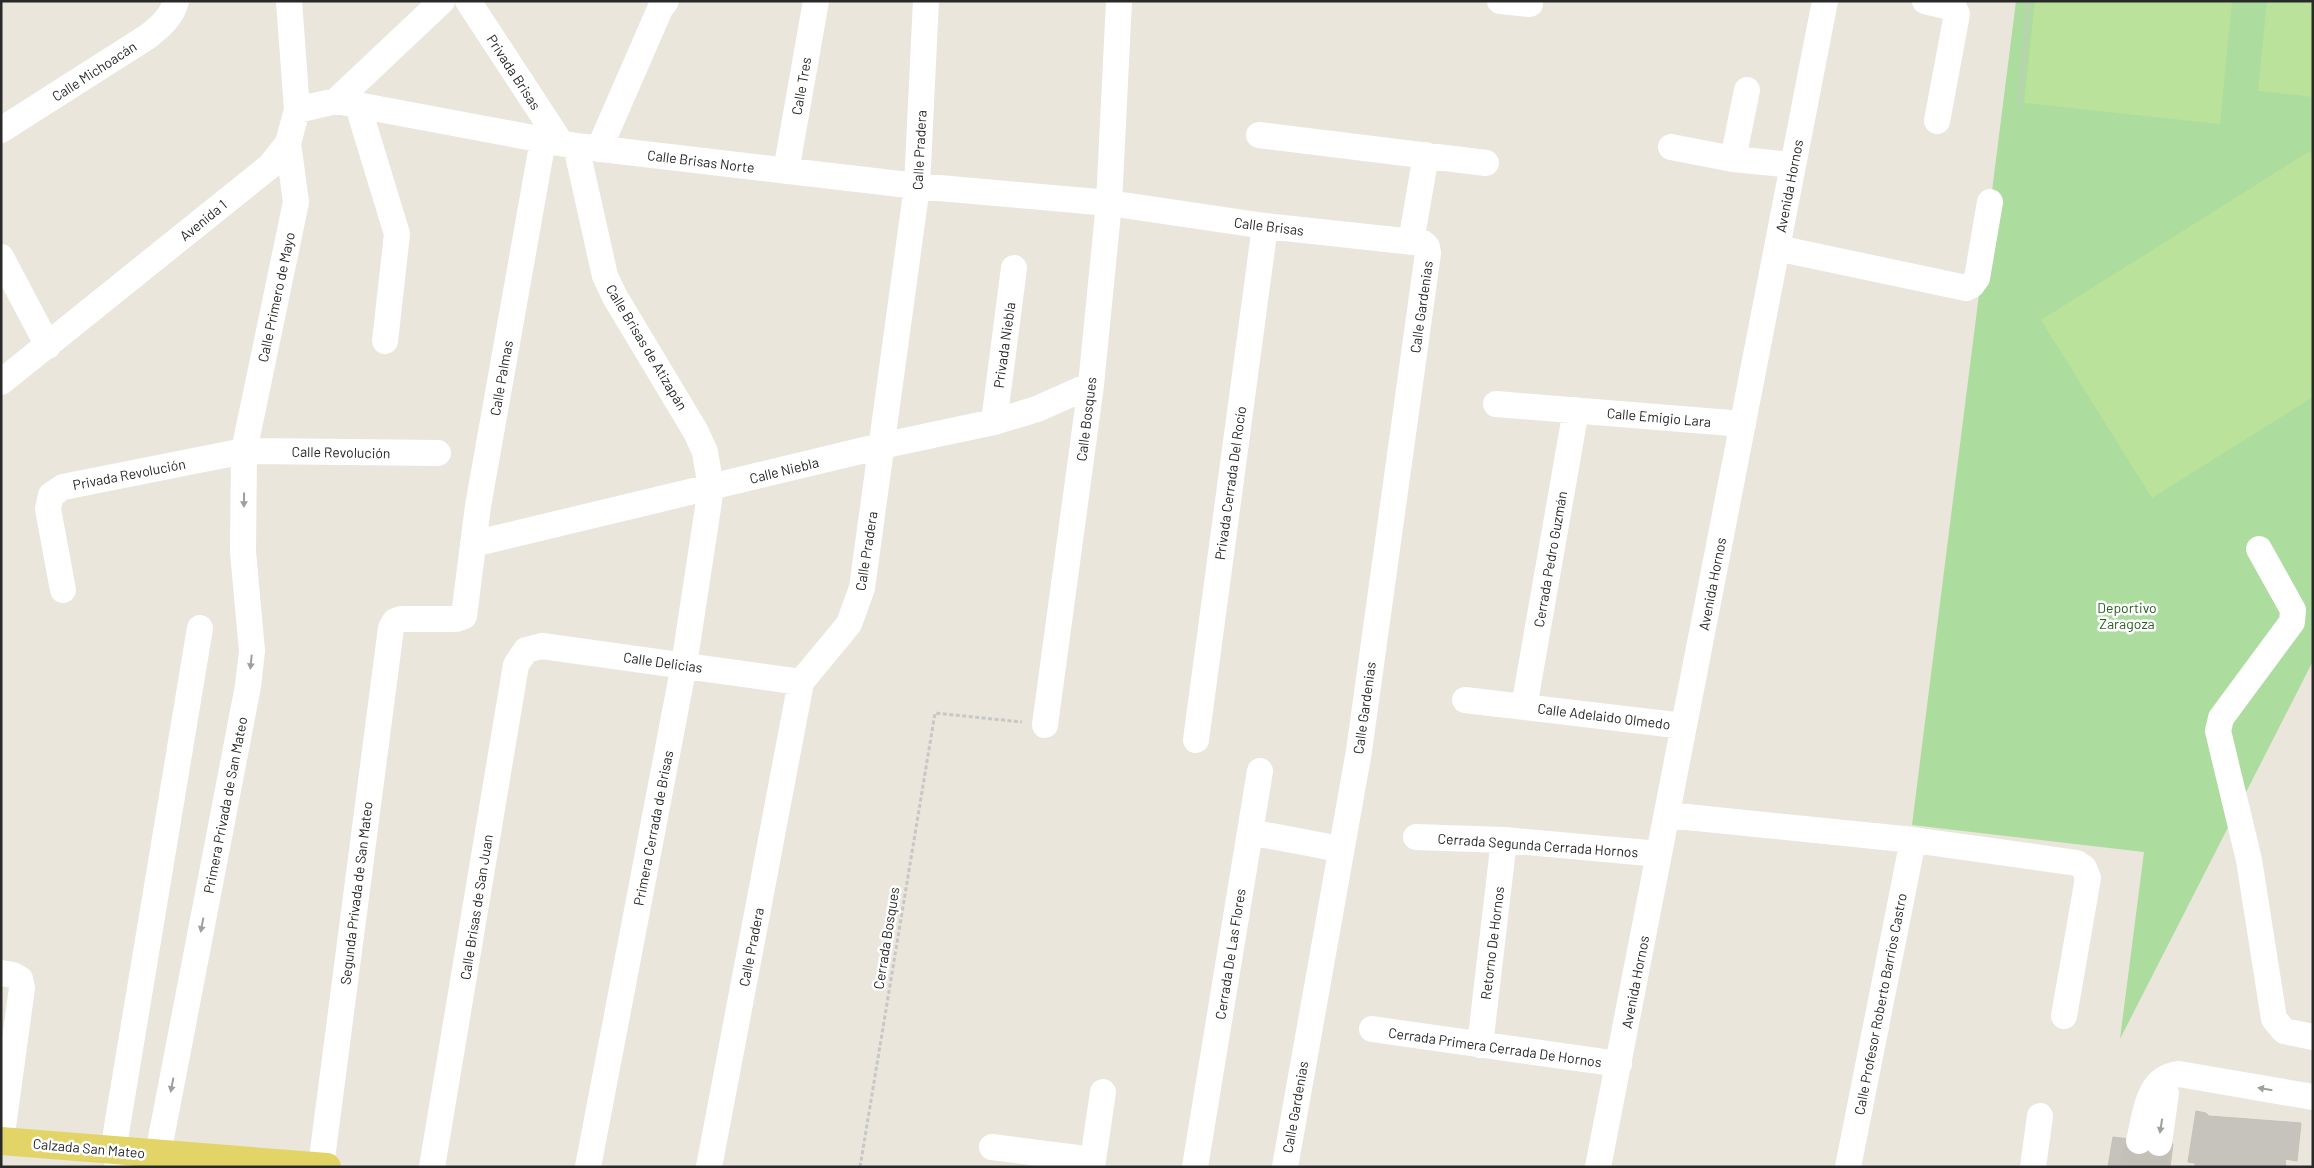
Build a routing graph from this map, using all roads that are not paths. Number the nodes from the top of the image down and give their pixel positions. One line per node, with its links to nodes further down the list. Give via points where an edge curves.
1 (176, 1): 17 (street, Calle Michoacán, via 160,26 147,37)
2 (289, 1): 15 (street, Avenida 1)
3 (442, 1): 14 (street)
4 (468, 1): 20 (street, Privada Brisas)
5 (666, 1): 20 (street, Calle Palmas)
6 (816, 1): 26 (street, Calle Tres)
7 (926, 1): 27 (street, Calle Pradera)
8 (1119, 1): 29 (street, Calle Bosques)
9 (1500, 1): 12 (street)
10 (1825, 1): 25 (street, Avenida Hornos)
11 (1925, 1): 16 (street, via 1948,5 1957,14)
12 (1530, 4)
13 (1747, 90): 23 (street)
14 (347, 103): 15 (street, Calle Brisas Norte); 20 (street, Calle Brisas Norte); 35 (street, via 397,234)
15 (297, 110): 19 (street, Avenida 1)
16 (1937, 121)
17 (1, 130)
18 (1259, 135): 22 (street)
19 (288, 143): 36 (street, Avenida 1, via 270,166); 44 (street, Calle Primero de Mayo, via 296,202)
20 (570, 144): 26 (street, Calle Brisas Norte); 46 (street, Calle Brisas de Atizapán, via 605,276 696,432 704,452); 47 (street, Calle Palmas)
21 (1671, 147): 23 (street)
22 (1426, 156): 24 (street); 31 (street, Calle Gardenias)
23 (1733, 159): 25 (street)
24 (1486, 163)
25 (1793, 165): 32 (street, Avenida Hornos)
26 (786, 171): 27 (street, Calle Brisas Norte)
27 (918, 186): 29 (street, Calle Brisas Norte); 43 (street, Calle Pradera)
28 (1990, 202): 32 (street, via 1977,278 1966,288)
29 (1109, 203): 30 (street, Calle Brisas); 38 (street, Calle Bosques)
30 (1265, 226): 31 (street, Calle Brisas); 59 (street, Privada Cerrada Del Rocío)
31 (1419, 245): 66 (street, Calle Gardenias, via 1428,253 1359,751)
32 (1777, 248): 42 (street, Avenida Hornos)
33 (1, 257): 36 (street)
34 (1014, 268): 41 (street, Privada Niebla)
35 (385, 340)
36 (48, 346): 37 (street, Avenida 1)
37 (1, 382)
38 (1091, 384): 41 (street, Calle Niebla, via 1037,409); 57 (street, Calle Bosques)
39 (1496, 404): 40 (street, Calle Emigio Lara)
40 (1576, 410): 42 (street, Calle Emigio Lara); 56 (street, Cerrada Pedro Guzmán)
41 (994, 422): 43 (street, Calle Niebla)
42 (1743, 424): 58 (street, Avenida Hornos)
43 (881, 446): 46 (street, Calle Niebla); 54 (street, Calle Pradera, via 862,588 849,624)
44 (244, 451): 45 (street, Calle Revolución); 49 (street, Privada Revolución, via 64,488 51,495 48,509); 80 (street, Primera Privada de San Mateo, one-way to 80, via 243,552 252,651 248,686)
45 (438, 453)
46 (711, 488): 47 (street, Calle Niebla); 53 (street, Primera Cerrada de Brisas)
47 (473, 544): 50 (street, Calle Palmas, via 464,616)
48 (2259, 549): 71 (street, via 2293,610 2292,622 2221,718 2218,731 2249,860 2274,1019 2284,1031)
49 (63, 590)
50 (395, 622): 83 (street, Segunda Privada de San Mateo, via 391,628)
51 (200, 628): 81 (street)
52 (526, 650): 53 (street, Calle Delicias, via 542,646); 85 (street, Calle Brisas de San Juan, via 516,665)
53 (684, 664): 54 (street, Calle Delicias); 86 (street, Primera Cerrada de Brisas)
54 (801, 682): 87 (street, Calle Pradera)
55 (1466, 700): 56 (street, Calle Adelaido Olmedo)
56 (1524, 707): 58 (street, Calle Adelaido Olmedo)
57 (1045, 725)
58 (1684, 726): 61 (street, Avenida Hornos)
59 (1196, 740)
60 (1260, 771): 62 (street, Cerrada De Las Flores)
61 (1667, 814): 65 (street); 67 (street, Avenida Hornos)
62 (1250, 832): 66 (street); 88 (street, Cerrada De Las Flores)
63 (1416, 837): 64 (street, Cerrada Segunda Cerrada Hornos)
64 (1504, 840): 67 (street, Cerrada Segunda Cerrada Hornos); 72 (street, Retorno De Hornos)
65 (1912, 840): 69 (street, via 2077,863 2084,868 2088,878); 91 (street, Calle Profesor Roberto Barrios Castro)
66 (1340, 849): 89 (street, Calle Gardenias)
67 (1659, 854): 73 (street, Avenida Hornos)
68 (1, 973): 77 (street, via 20,979 22,988)
69 (2064, 1016)
70 (1372, 1030): 72 (street, Cerrada Primera Cerrada De Hornos)
71 (2313, 1037)
72 (1480, 1045): 73 (street, Cerrada Primera Cerrada De Hornos)
73 (1619, 1064): 90 (street, Avenida Hornos)
74 (1103, 1092): 82 (street)
75 (2313, 1098): 78 (street, one-way to 78, via 2179,1074 2169,1075 2161,1079 2151,1094)
76 (2040, 1116): 92 (street)
77 (1, 1141): 81 (main road, Calzada San Mateo)
78 (2149, 1142)
79 (992, 1147): 82 (street)
80 (158, 1154): 81 (main road, Calzada San Mateo); 83 (main road, Calzada San Mateo)
81 (116, 1159)
82 (1092, 1163)
83 (321, 1166): 84 (main road, Calzada San Mateo)
84 (327, 1167)
85 (432, 1167)
86 (588, 1167)
87 (709, 1167)
88 (1195, 1167)
89 (1285, 1167)
90 (1598, 1167)
91 (1848, 1167)
92 (2033, 1167)

